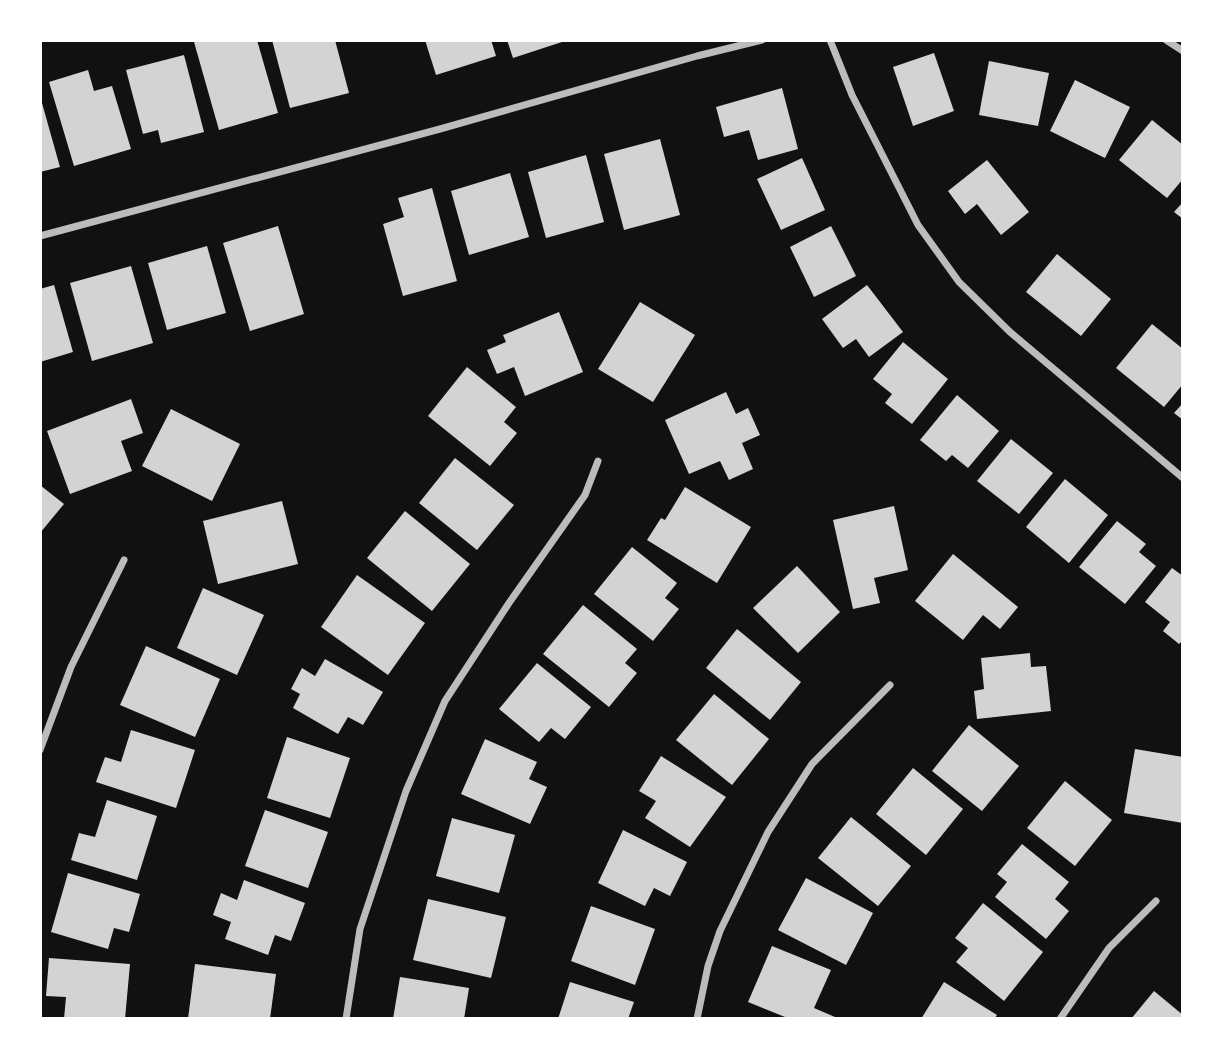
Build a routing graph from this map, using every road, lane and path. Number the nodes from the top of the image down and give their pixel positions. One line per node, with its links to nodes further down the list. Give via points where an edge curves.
1 (762, 40): 5 (street)
2 (830, 40): 7 (street, via 852,95 918,225 959,282 1010,332)
3 (1166, 40): 4 (street)
4 (1183, 51)
5 (40, 236)
6 (598, 461): 12 (street, via 585,495 445,701 406,791 360,929)
7 (1183, 478)
8 (124, 560): 10 (street, via 71,667)
9 (890, 685): 13 (street, via 812,764 768,832 720,931)
10 (40, 750)
11 (1156, 901): 14 (street, via 1109,948)
12 (346, 1019)
13 (697, 1019)
14 (1060, 1019)

